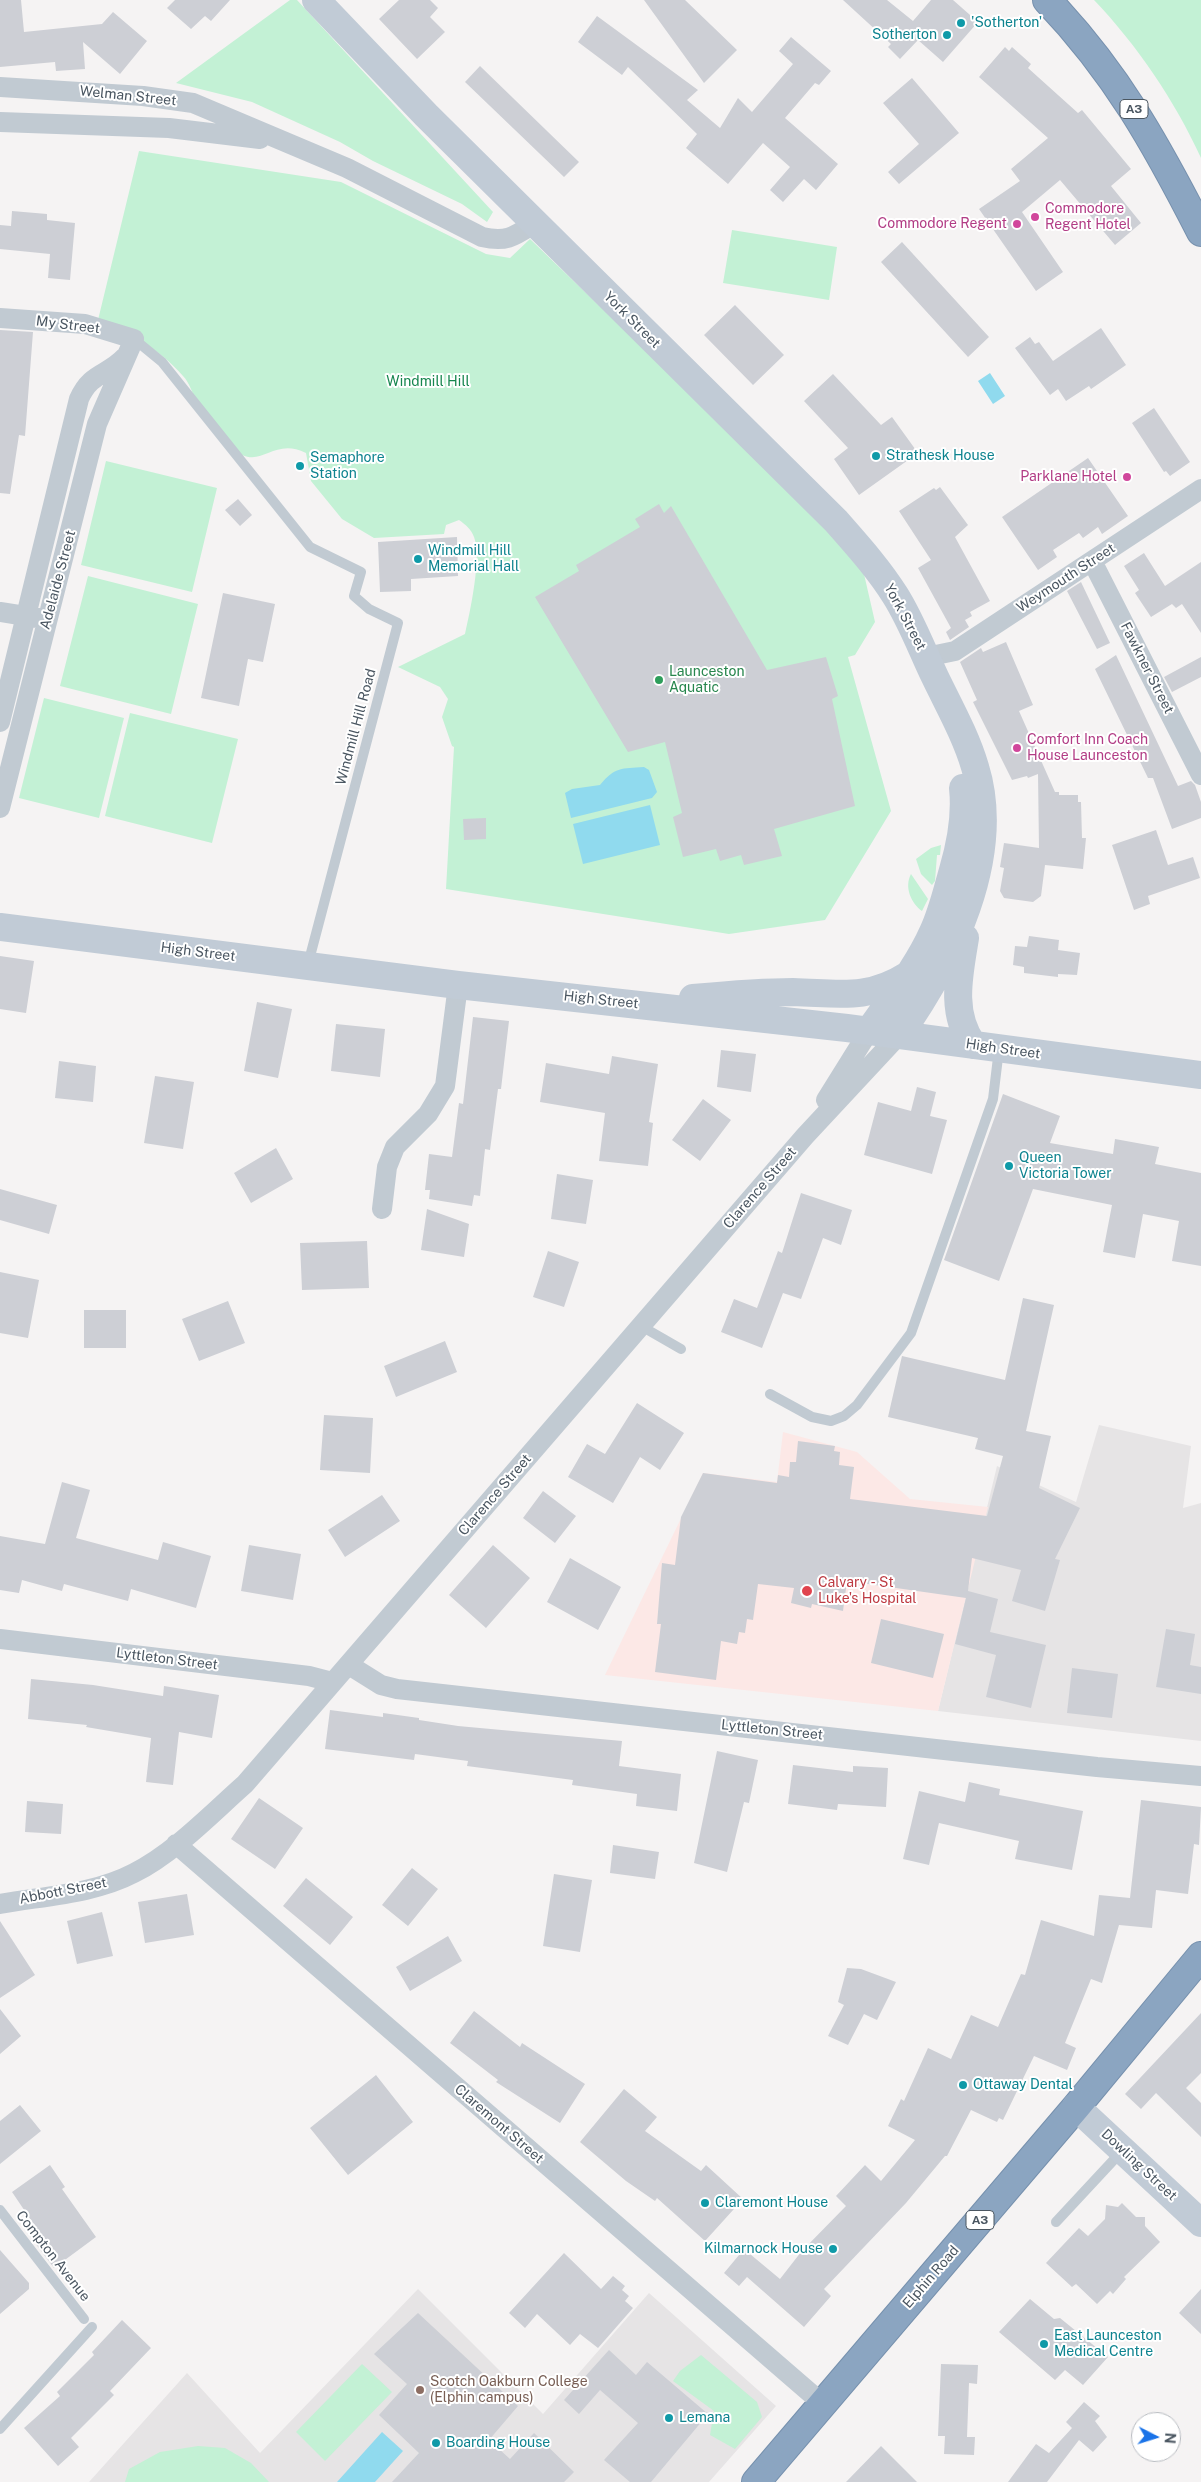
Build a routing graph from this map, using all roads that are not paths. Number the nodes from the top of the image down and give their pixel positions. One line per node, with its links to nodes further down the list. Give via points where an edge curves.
1 (316, 0): 6 (street, York Street)
2 (1047, 0): 7 (highway, A3, via 1088,46 1141,120)
3 (0, 87): 5 (street, Welman Street, via 171,98 214,110)
4 (0, 122): 5 (street, Welman Street, via 215,132 248,136)
5 (306, 151): 6 (street, Welman Street, via 362,175 482,237 494,240 511,238)
6 (535, 223): 21 (street, York Street, via 836,521 884,578)
7 (1201, 232)
8 (0, 318): 9 (street, My Street, via 84,324)
9 (130, 347): 10 (street, Adelaide Street, via 119,364 87,384); 11 (street, Adelaide Street); 28 (lane, Windmill Hill Road, via 162,362 310,547 361,572 354,596 369,609 398,623)
10 (74, 419): 11 (street); 12 (street, Adelaide Street)
11 (97, 424): 13 (street, Adelaide Street)
12 (66, 453): 13 (street); 15 (street, Adelaide Street)
13 (89, 458): 16 (street, Adelaide Street)
14 (1201, 489): 17 (street, Weymouth Street)
15 (51, 512): 16 (street); 19 (street, Adelaide Street)
16 (74, 518): 20 (street, Adelaide Street)
17 (1092, 561): 21 (street, Weymouth Street, via 954,651); 23 (street, Fawkner Street)
18 (0, 612): 19 (street)
19 (26, 616): 20 (street); 22 (street, Adelaide Street)
20 (47, 620): 24 (street, Adelaide Street)
21 (926, 656): 26 (street, York Street, via 965,740 981,794 983,817); 29 (street, York Street, via 956,758 965,808 956,859 934,932)
22 (0, 722)
23 (1199, 768)
24 (3, 787): 25 (street, Adelaide Street)
25 (0, 808)
26 (971, 892): 33 (street, York Street, via 946,960 922,1004); 34 (street, via 957,995 961,1025)
27 (0, 927): 28 (street, High Street)
28 (308, 966): 30 (street, High Street)
29 (910, 973): 31 (street, via 884,988 866,993 766,993); 32 (street, York Street)
30 (458, 985): 31 (street, High Street); 38 (street, via 445,1086 428,1114 395,1147 387,1167)
31 (634, 1003): 32 (street, High Street)
32 (869, 1031): 33 (street, High Street); 37 (street, Clarence Street)
33 (899, 1035): 34 (street, High Street); 37 (street, Clarence Street)
34 (972, 1045): 35 (street, High Street)
35 (999, 1049): 36 (street, High Street); 41 (lane, via 993,1099 911,1333 857,1405 831,1422 812,1417)
36 (1201, 1074)
37 (805, 1136): 39 (street, Clarence Street)
38 (382, 1209)
39 (642, 1326): 40 (lane); 43 (street, Clarence Street)
40 (681, 1349)
41 (770, 1394)
42 (0, 1639): 44 (street, Lyttleton Street, via 309,1676)
43 (349, 1665): 44 (street, Clarence Street); 45 (street, Lyttleton Street, via 382,1685 397,1689)
44 (332, 1682): 46 (street, Clarence Street, via 245,1784)
45 (1201, 1776)
46 (176, 1844): 47 (street, Abbott Street, via 135,1873 99,1887); 54 (street, Claremont Street)
47 (0, 1904)
48 (1201, 1956): 49 (highway, Elphin Road / A3)
49 (1076, 2108): 50 (street, Dowling Street); 54 (highway, Elphin Road / A3)
50 (1123, 2151): 52 (lane); 53 (street, Dowling Street)
51 (0, 2210): 55 (lane, Compton Avenue, via 88,2323)
52 (1056, 2222)
53 (1201, 2223)
54 (823, 2404): 56 (highway, Elphin Road / A3)
55 (0, 2429)
56 (756, 2482)

